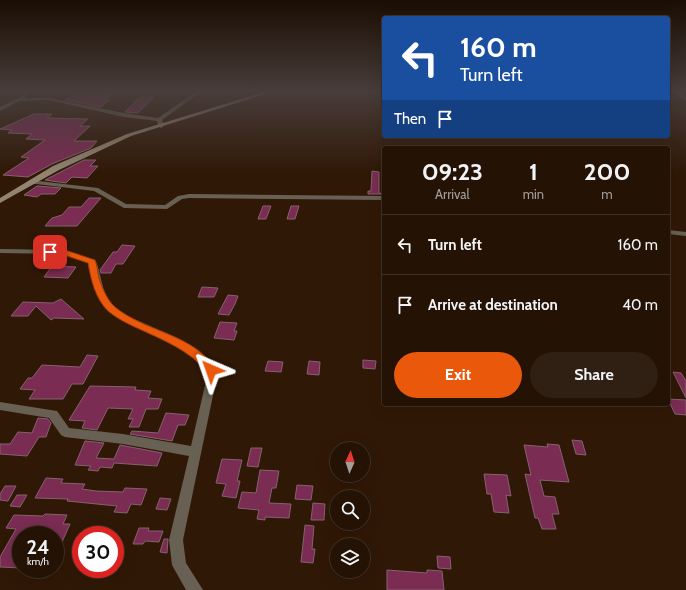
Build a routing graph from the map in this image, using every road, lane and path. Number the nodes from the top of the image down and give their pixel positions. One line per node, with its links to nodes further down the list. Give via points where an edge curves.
1 (140, 119): 4 (street)
2 (166, 119): 4 (street)
3 (176, 119): 4 (main road)
4 (160, 123): 5 (main road, via 96,149)
5 (30, 182): 6 (street, via 96,189 124,206 167,207 180,197 189,196); 7 (main road)
6 (382, 198)
7 (0, 201)
8 (670, 232): 9 (street)
9 (686, 234)
10 (0, 251): 12 (street, via 65,252 92,262 95,281 112,309 200,357 211,370 211,381)
11 (0, 406): 12 (street, via 53,414 65,432)
12 (196, 452): 13 (street, via 176,540 179,565)
13 (195, 590)

